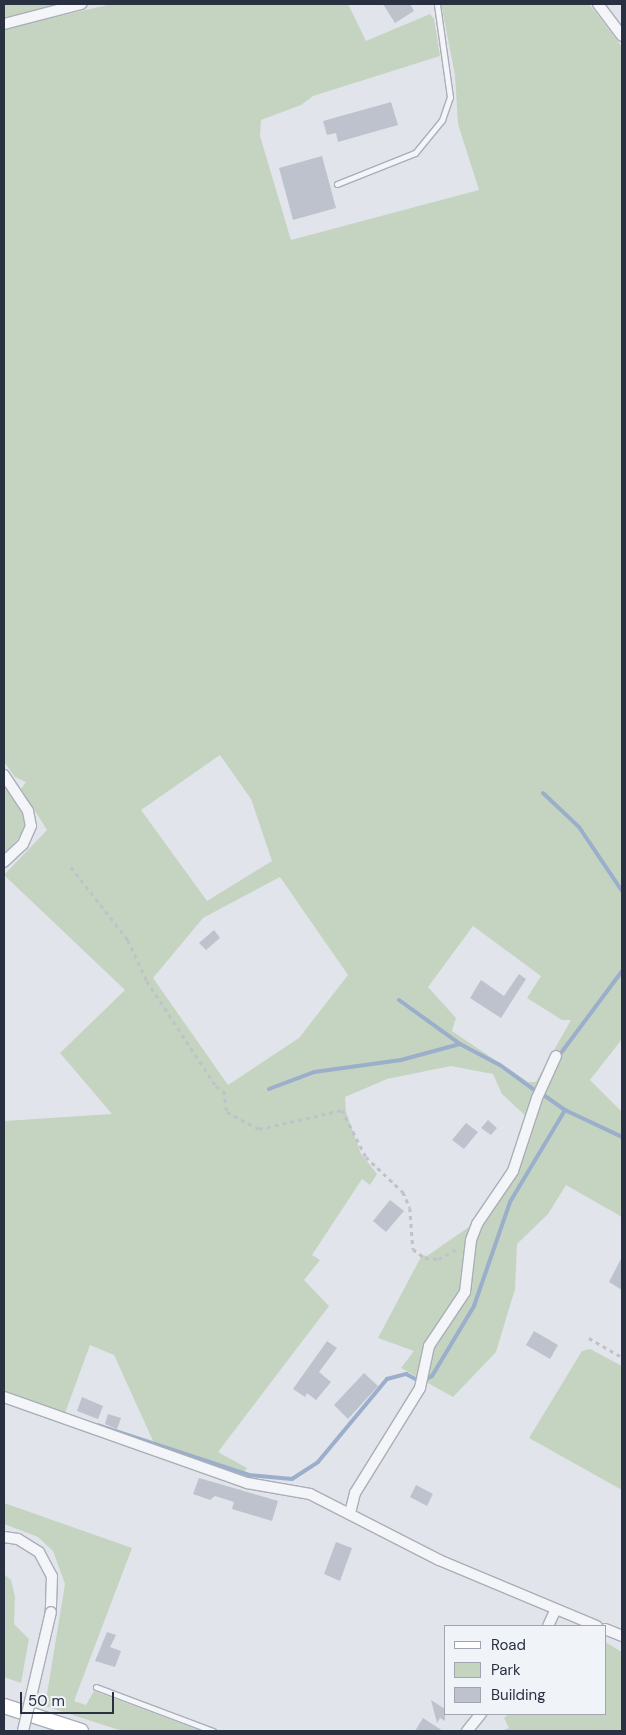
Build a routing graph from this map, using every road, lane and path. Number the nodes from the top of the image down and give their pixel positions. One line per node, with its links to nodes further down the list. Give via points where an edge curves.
1 (81, 4): 4 (street)
2 (437, 4): 6 (lane, via 450,97 442,120 414,153)
3 (598, 4): 5 (street)
4 (4, 24)
5 (622, 36)
6 (337, 184)
7 (4, 775): 8 (street, via 28,811 31,826 23,844)
8 (4, 862)
9 (71, 867): 11 (path, via 128,940 147,980 216,1086 224,1091 227,1112 259,1129 342,1110 366,1157 404,1192 416,1252 425,1258 438,1259)
10 (556, 1056): 11 (street, via 539,1093 512,1171)
11 (470, 1240): 15 (street, via 465,1292 429,1346 420,1388 355,1493)
12 (589, 1338): 13 (path)
13 (622, 1357)
14 (4, 1397): 15 (street, via 246,1483 310,1494)
15 (350, 1513): 17 (street, via 439,1560)
16 (4, 1537): 25 (street, bridge, via 18,1539 39,1552 52,1576 51,1612)
17 (556, 1611): 18 (street); 19 (street)
18 (549, 1625)
19 (594, 1625)
20 (606, 1629): 21 (street)
21 (622, 1636)
22 (96, 1688): 27 (lane)
23 (4, 1706): 26 (main road)
24 (480, 1715): 28 (street)
25 (23, 1731)
26 (81, 1731)
27 (212, 1731)
28 (467, 1731)

